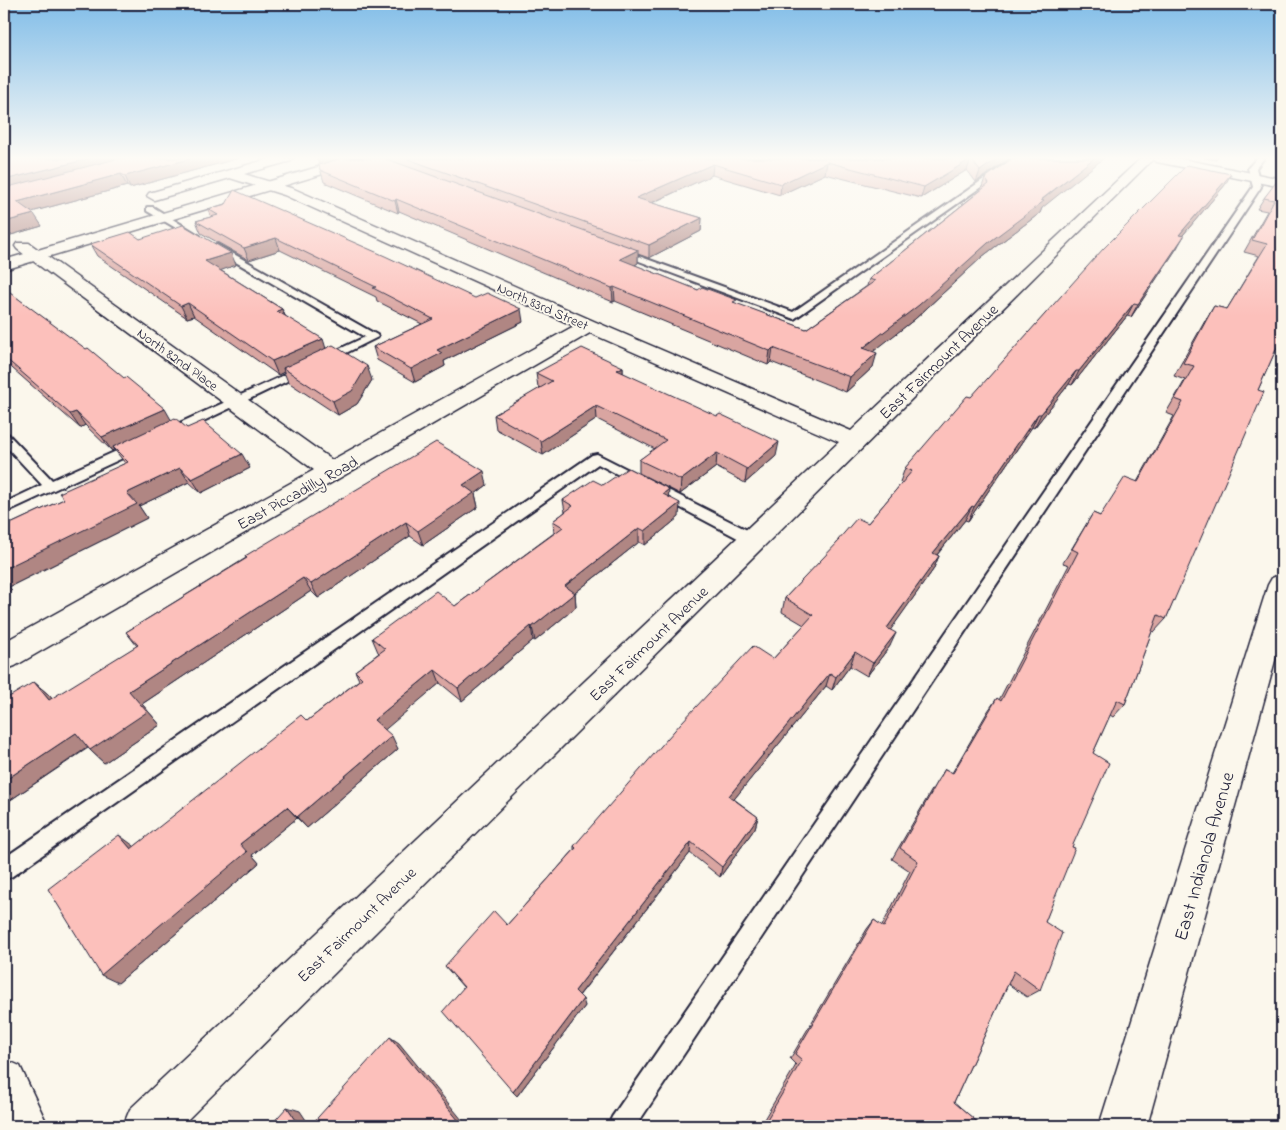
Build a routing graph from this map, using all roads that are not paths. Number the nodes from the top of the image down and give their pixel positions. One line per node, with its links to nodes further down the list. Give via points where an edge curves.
1 (132, 211): 10 (street)
2 (159, 211): 8 (lane)
3 (185, 211): 8 (street)
4 (331, 211): 13 (street, North 83rd Street)
5 (944, 211): 9 (lane, via 794,316)
6 (1094, 211): 16 (street, East Fairmount Avenue)
7 (1241, 211): 27 (lane)
8 (164, 217): 10 (street); 14 (lane, via 373,337)
9 (608, 248)
10 (29, 251): 11 (street); 12 (street); 14 (street, North 82nd Place)
11 (4, 252)
12 (4, 264)
13 (589, 326): 16 (street, North 83rd Street); 17 (street, East Piccadilly Road)
14 (235, 402): 17 (street, North 82nd Place); 18 (lane)
15 (4, 437): 18 (lane)
16 (856, 441): 20 (street, East Fairmount Avenue)
17 (332, 472): 22 (street, East Piccadilly Road)
18 (51, 487): 19 (lane)
19 (4, 508)
20 (754, 540): 23 (lane, via 597,458); 26 (street, East Fairmount Avenue)
21 (1282, 585): 28 (street, East Indianola Avenue)
22 (4, 657)
23 (4, 870)
24 (4, 1082): 25 (street)
25 (24, 1126)
26 (147, 1126)
27 (620, 1126)
28 (1124, 1126)

